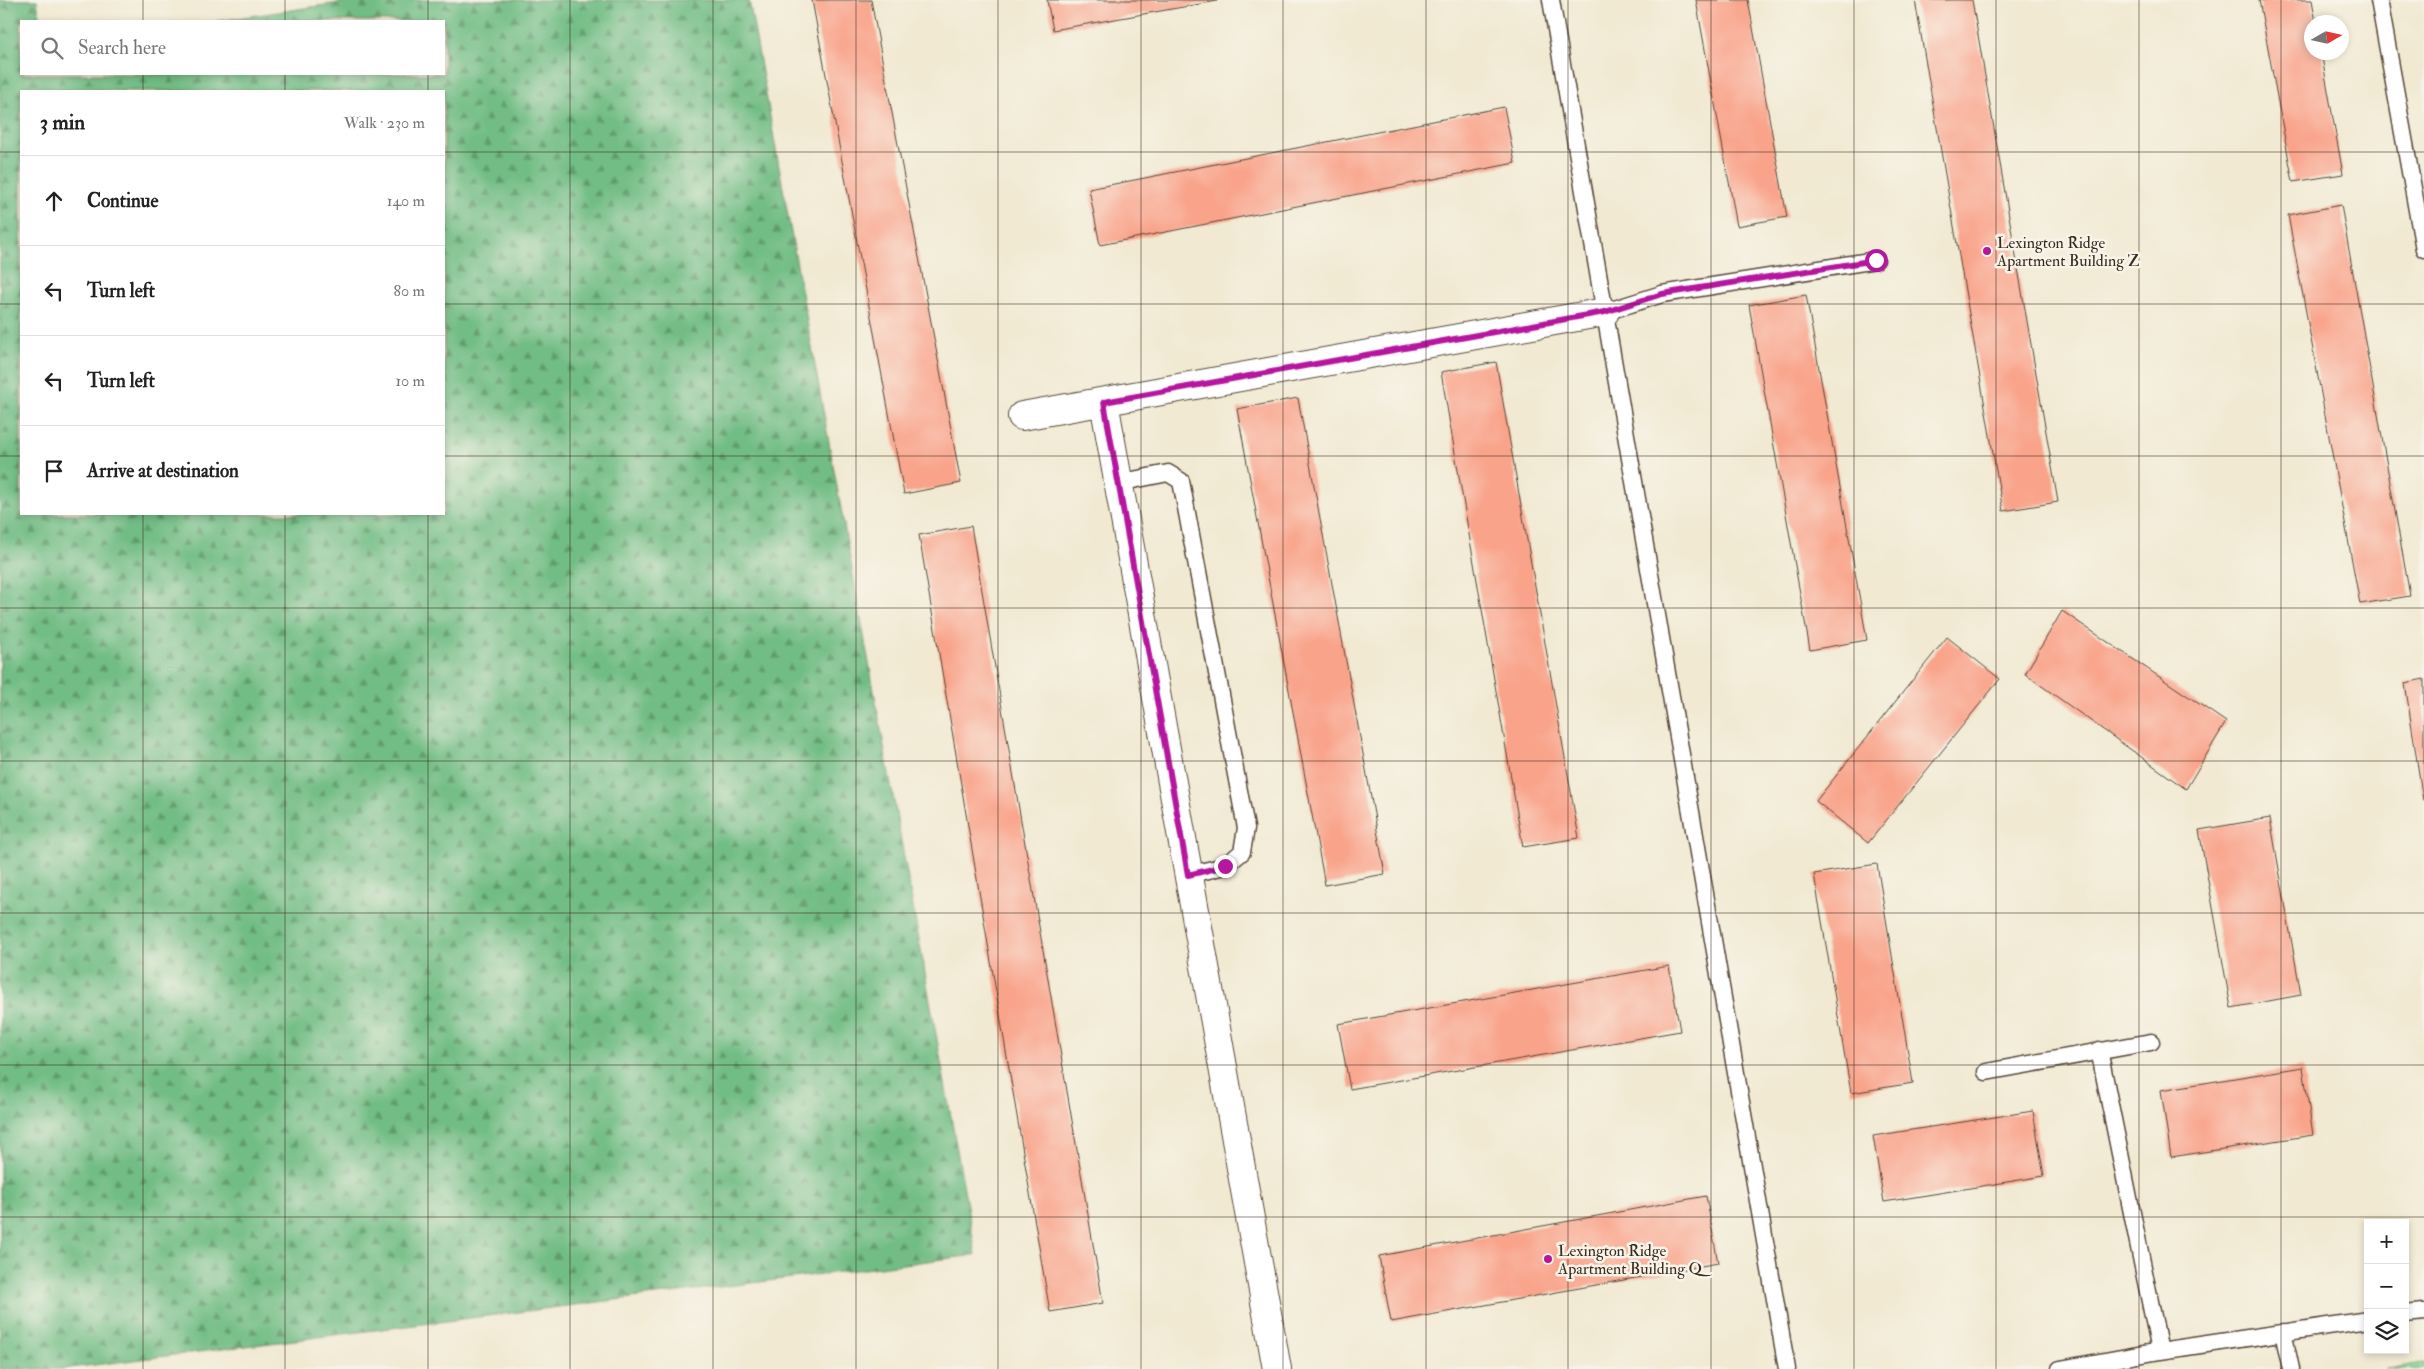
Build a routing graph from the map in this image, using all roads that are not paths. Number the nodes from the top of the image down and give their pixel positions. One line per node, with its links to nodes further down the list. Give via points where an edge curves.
1 (1551, 0): 5 (lane)
2 (2379, 0): 3 (lane)
3 (2424, 249)
4 (1876, 260): 5 (lane, via 1662,294)
5 (1605, 312): 6 (street); 19 (lane)
6 (1104, 402): 7 (street); 8 (street)
7 (1022, 416)
8 (1118, 483): 9 (street); 9 (lane, via 1168,473 1181,481 1246,828 1242,852 1225,866)
9 (1188, 875): 18 (street)
10 (2151, 1042): 11 (lane)
11 (2099, 1050): 12 (lane); 17 (lane)
12 (1986, 1072)
13 (2424, 1312): 14 (lane)
14 (2409, 1314)
15 (2364, 1321): 16 (lane)
16 (2283, 1332): 17 (lane); 21 (lane)
17 (2160, 1351): 20 (lane)
18 (1277, 1369)
19 (1788, 1369)
20 (2060, 1369)
21 (2291, 1369)

